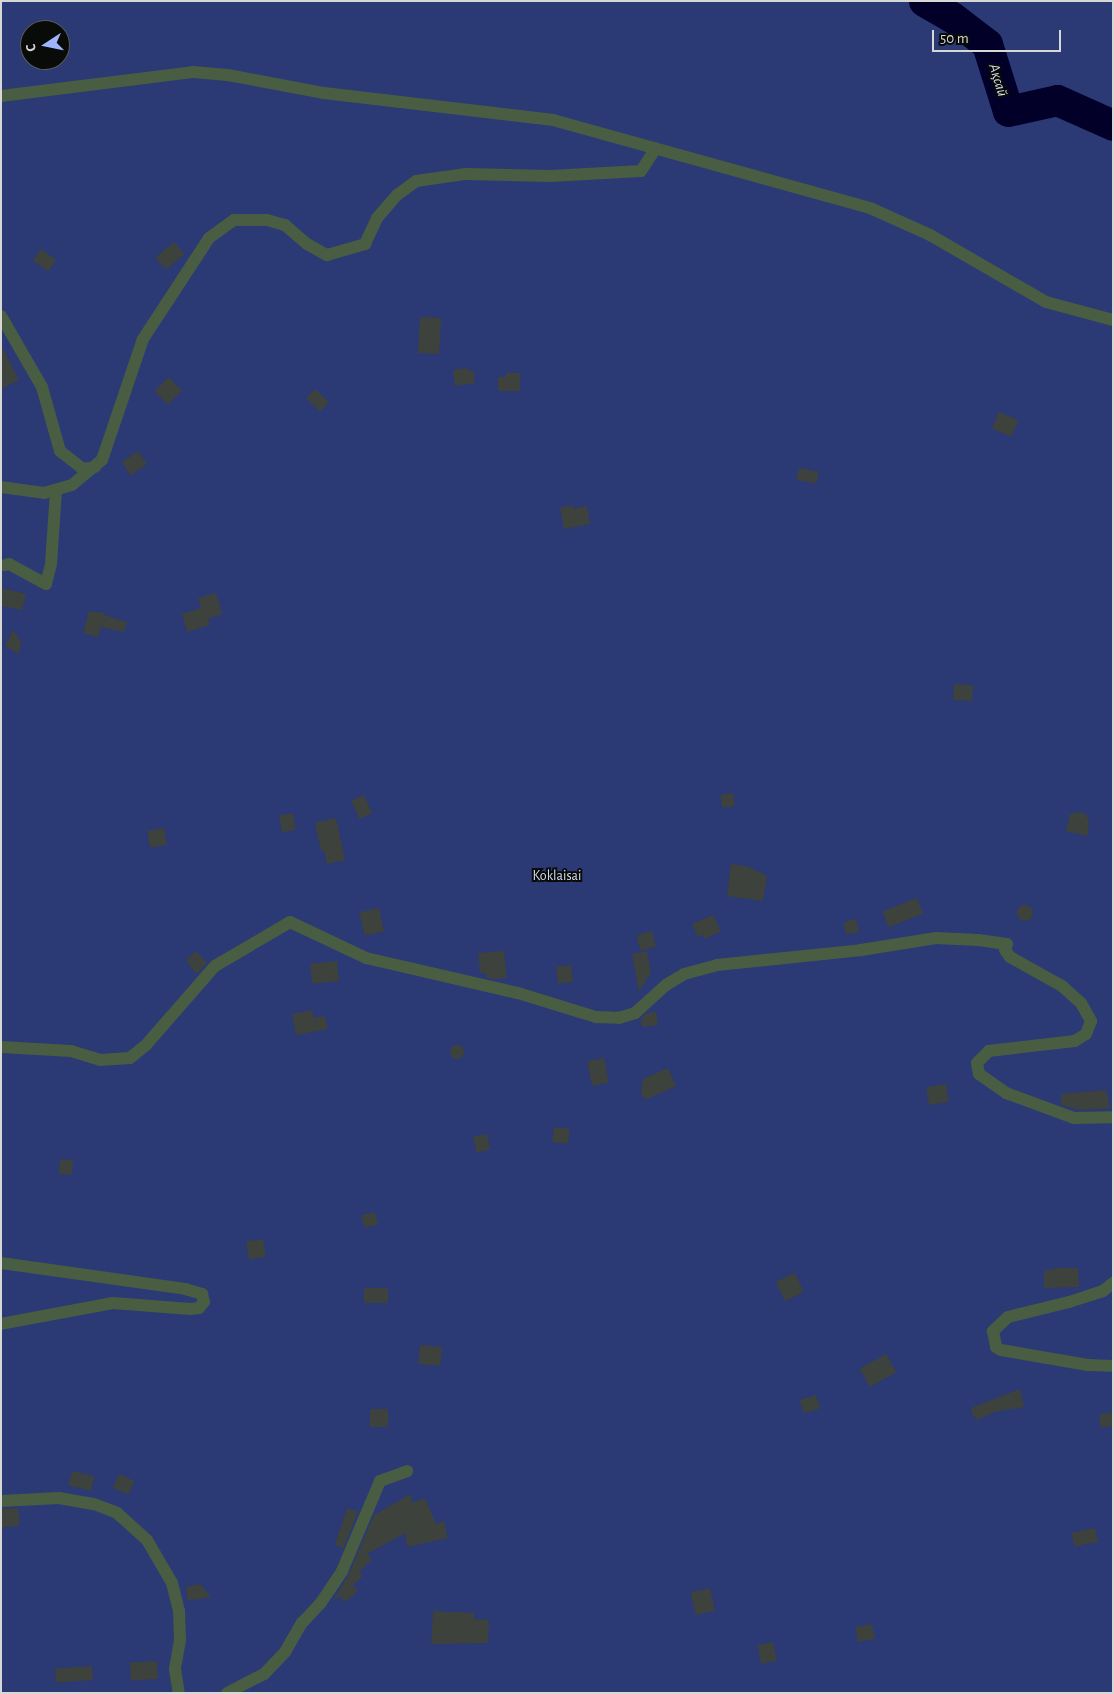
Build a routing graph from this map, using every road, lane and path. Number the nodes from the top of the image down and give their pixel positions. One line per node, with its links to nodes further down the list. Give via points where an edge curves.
1 (1, 96): 2 (street, via 193,72 228,75 324,93 553,120)
2 (656, 148): 4 (street, via 870,208 930,235 1046,302); 5 (street, via 641,171 550,176 465,174 416,180 396,195 378,218 365,244 327,255 306,244 285,225 267,220 234,220 209,238 143,340 102,460)
3 (1, 316): 5 (street, via 42,387 60,451 83,469)
4 (1113, 320)
5 (95, 467): 7 (street, via 72,485)
6 (1, 487): 7 (street, via 44,493)
7 (56, 490): 8 (street, via 51,564 46,584 9,564)
8 (5, 565)
9 (1, 1047): 10 (street, via 71,1051 100,1060 130,1058 146,1045 215,966 290,922 366,958 518,993 596,1017 619,1018 635,1012 684,974 717,965 861,950 936,938 978,940 1007,944 1005,950 1010,957 1062,986 1081,1003 1092,1021 1086,1034 1075,1041 989,1051 977,1063 979,1074 1006,1093 1074,1118)
10 (1113, 1117)
11 (1, 1263): 13 (street, via 97,1274 196,1291 202,1294 204,1302 199,1308 190,1310 113,1304)
12 (1113, 1283): 14 (street, via 1094,1294 1008,1317 993,1331 996,1347 1001,1350 1088,1365)
13 (1, 1324)
14 (1113, 1366)
15 (407, 1471): 18 (street, via 380,1480 342,1571 320,1604 302,1623 285,1652 264,1674)
16 (1, 1501): 17 (street, via 59,1498 94,1504 117,1512 141,1534 160,1558 172,1583 179,1611 180,1640 175,1669)
17 (180, 1693)
18 (227, 1693)

